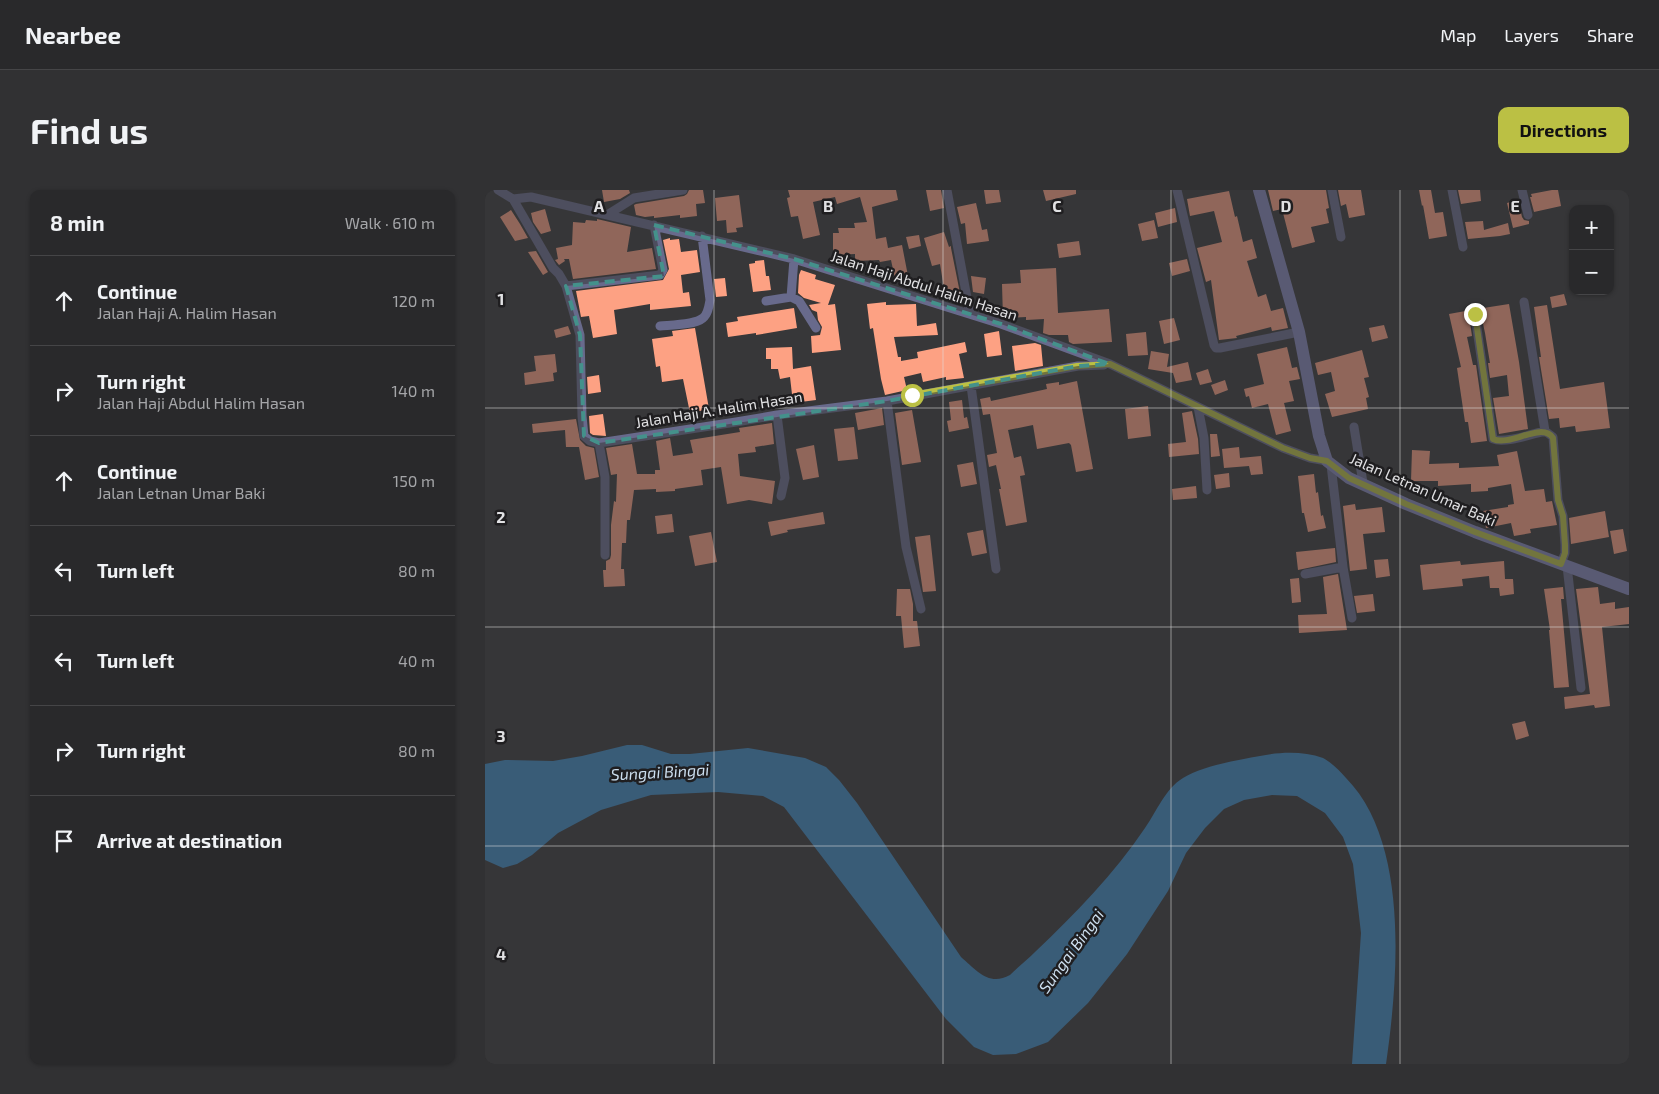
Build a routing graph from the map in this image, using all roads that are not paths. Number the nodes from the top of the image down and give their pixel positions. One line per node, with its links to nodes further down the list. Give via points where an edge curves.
1 (498, 190): 10 (street)
2 (683, 190): 9 (street)
3 (947, 190): 22 (street)
4 (1177, 190): 26 (street, via 1216,348)
5 (1259, 190): 26 (street, Jalan Letnan Umar Baki)
6 (1332, 190): 15 (street)
7 (1452, 190): 16 (street)
8 (1522, 190): 12 (street)
9 (646, 193): 11 (street)
10 (513, 199): 11 (street, Jalan Haji Abdul Halim Hasan, via 531,197); 18 (street)
11 (607, 215): 13 (street, Jalan Haji Abdul Halim Hasan)
12 (1528, 215)
13 (654, 225): 14 (street, Jalan Haji Abdul Halim Hasan); 18 (street, via 663,270 660,275)
14 (702, 236): 17 (street, Jalan Haji Abdul Halim Hasan); 24 (street, via 710,300 708,310 695,322)
15 (1341, 237)
16 (1463, 247)
17 (794, 259): 19 (street); 22 (street, Jalan Haji Abdul Halim Hasan)
18 (566, 286): 34 (street, via 580,335 585,436)
19 (791, 297): 20 (street); 25 (street, via 799,301)
20 (766, 301)
21 (1524, 302): 33 (street)
22 (970, 314): 27 (street, Jalan Haji Abdul Halim Hasan)
23 (1475, 314): 33 (street, via 1493,439 1507,440)
24 (660, 326)
25 (816, 328)
26 (1299, 332): 35 (street, Jalan Letnan Umar Baki, via 1319,436)
27 (1110, 364): 28 (street, Jalan Haji A. Halim Hasan, via 1077,366); 30 (street, Jalan Haji Abdul Halim Hasan)
28 (971, 386): 29 (street, Jalan Haji A. Halim Hasan); 42 (street)
29 (887, 401): 31 (street, Jalan Haji A. Halim Hasan); 45 (street, via 906,547)
30 (1198, 408): 35 (street, Jalan Haji Abdul Halim Hasan, via 1283,448); 37 (street, via 1204,438)
31 (777, 415): 34 (street, Jalan Haji A. Halim Hasan); 38 (street, via 785,478)
32 (1354, 427): 36 (street)
33 (1545, 431): 40 (street, via 1555,442 1558,500 1563,516)
34 (599, 443): 39 (street, via 605,477)
35 (1329, 463): 36 (street, Jalan Letnan Umar Baki, via 1349,478); 41 (street)
36 (1363, 483): 40 (street, Jalan Letnan Umar Baki, via 1406,504)
37 (1207, 490)
38 (781, 496)
39 (605, 555)
40 (1564, 565): 44 (street, Jalan Letnan Umar Baki); 47 (street)
41 (1343, 567): 43 (street); 46 (street)
42 (996, 569)
43 (1305, 574)
44 (1629, 589)
45 (921, 609)
46 (1352, 618)
47 (1581, 688)

